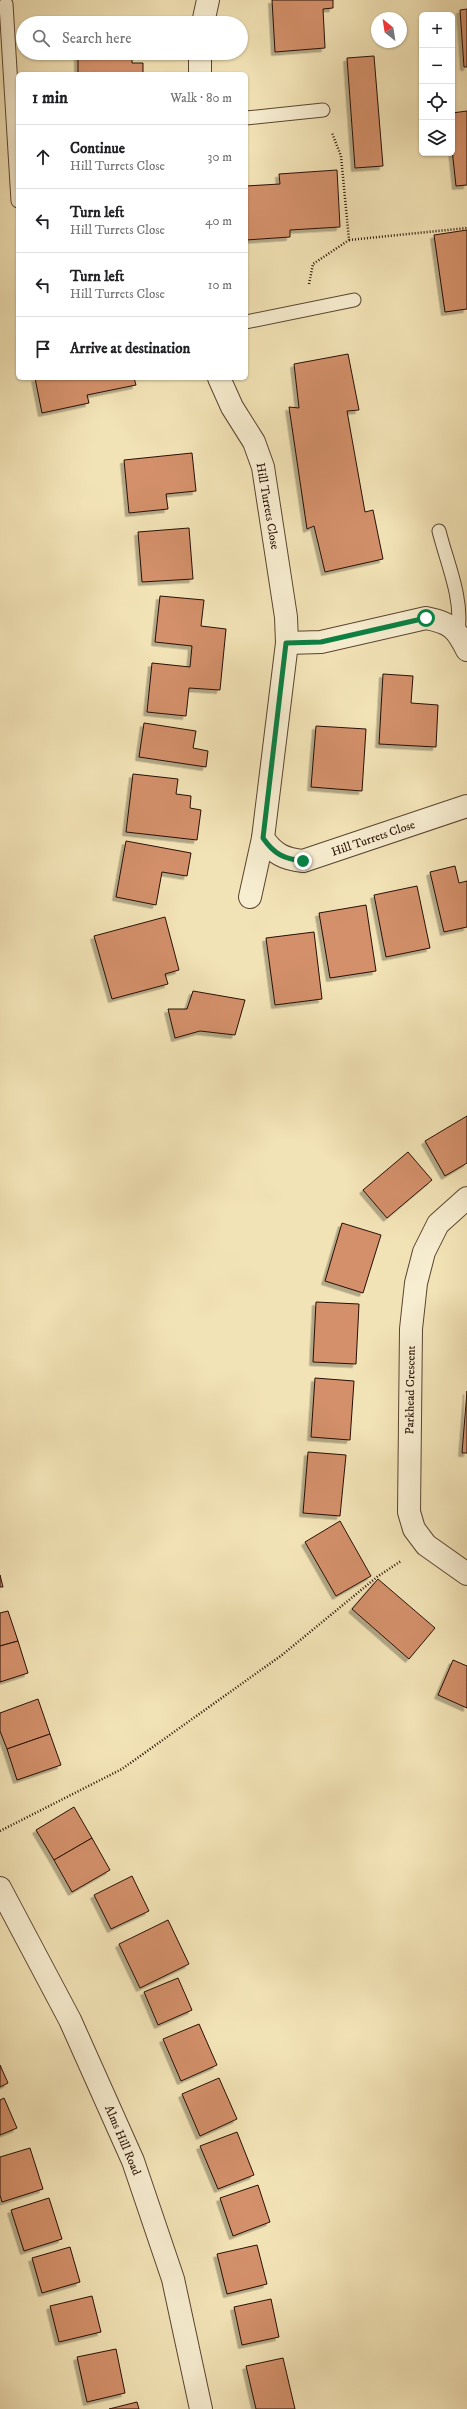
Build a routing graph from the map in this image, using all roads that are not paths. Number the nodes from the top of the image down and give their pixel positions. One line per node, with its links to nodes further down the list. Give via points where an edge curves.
1 (208, 0): 3 (street)
2 (6, 4): 8 (lane)
3 (205, 16)
4 (200, 60): 5 (street)
5 (200, 72)
6 (323, 110): 7 (lane)
7 (248, 118)
8 (16, 168)
9 (354, 300): 10 (lane)
10 (248, 322)
11 (220, 380): 14 (street, Hill Turrets Close, via 232,407 254,442 263,467 286,617)
12 (439, 531): 13 (lane, via 458,602)
13 (458, 631): 14 (street, via 444,622 426,618 321,642); 15 (street)
14 (286, 643): 17 (street, Hill Turrets Close)
15 (467, 650)
16 (467, 806): 17 (street, Hill Turrets Close, via 303,861 285,859 271,851)
17 (263, 838): 18 (street, Hill Turrets Close)
18 (250, 897)
19 (467, 1198): 20 (street, Parkhead Crescent, via 438,1224 424,1252 416,1283 411,1329 409,1512 414,1529 426,1544)
20 (467, 1574)
21 (0, 1888): 22 (street, Alms Hill Road, via 70,2020 133,2161 172,2279)
22 (201, 2409)

